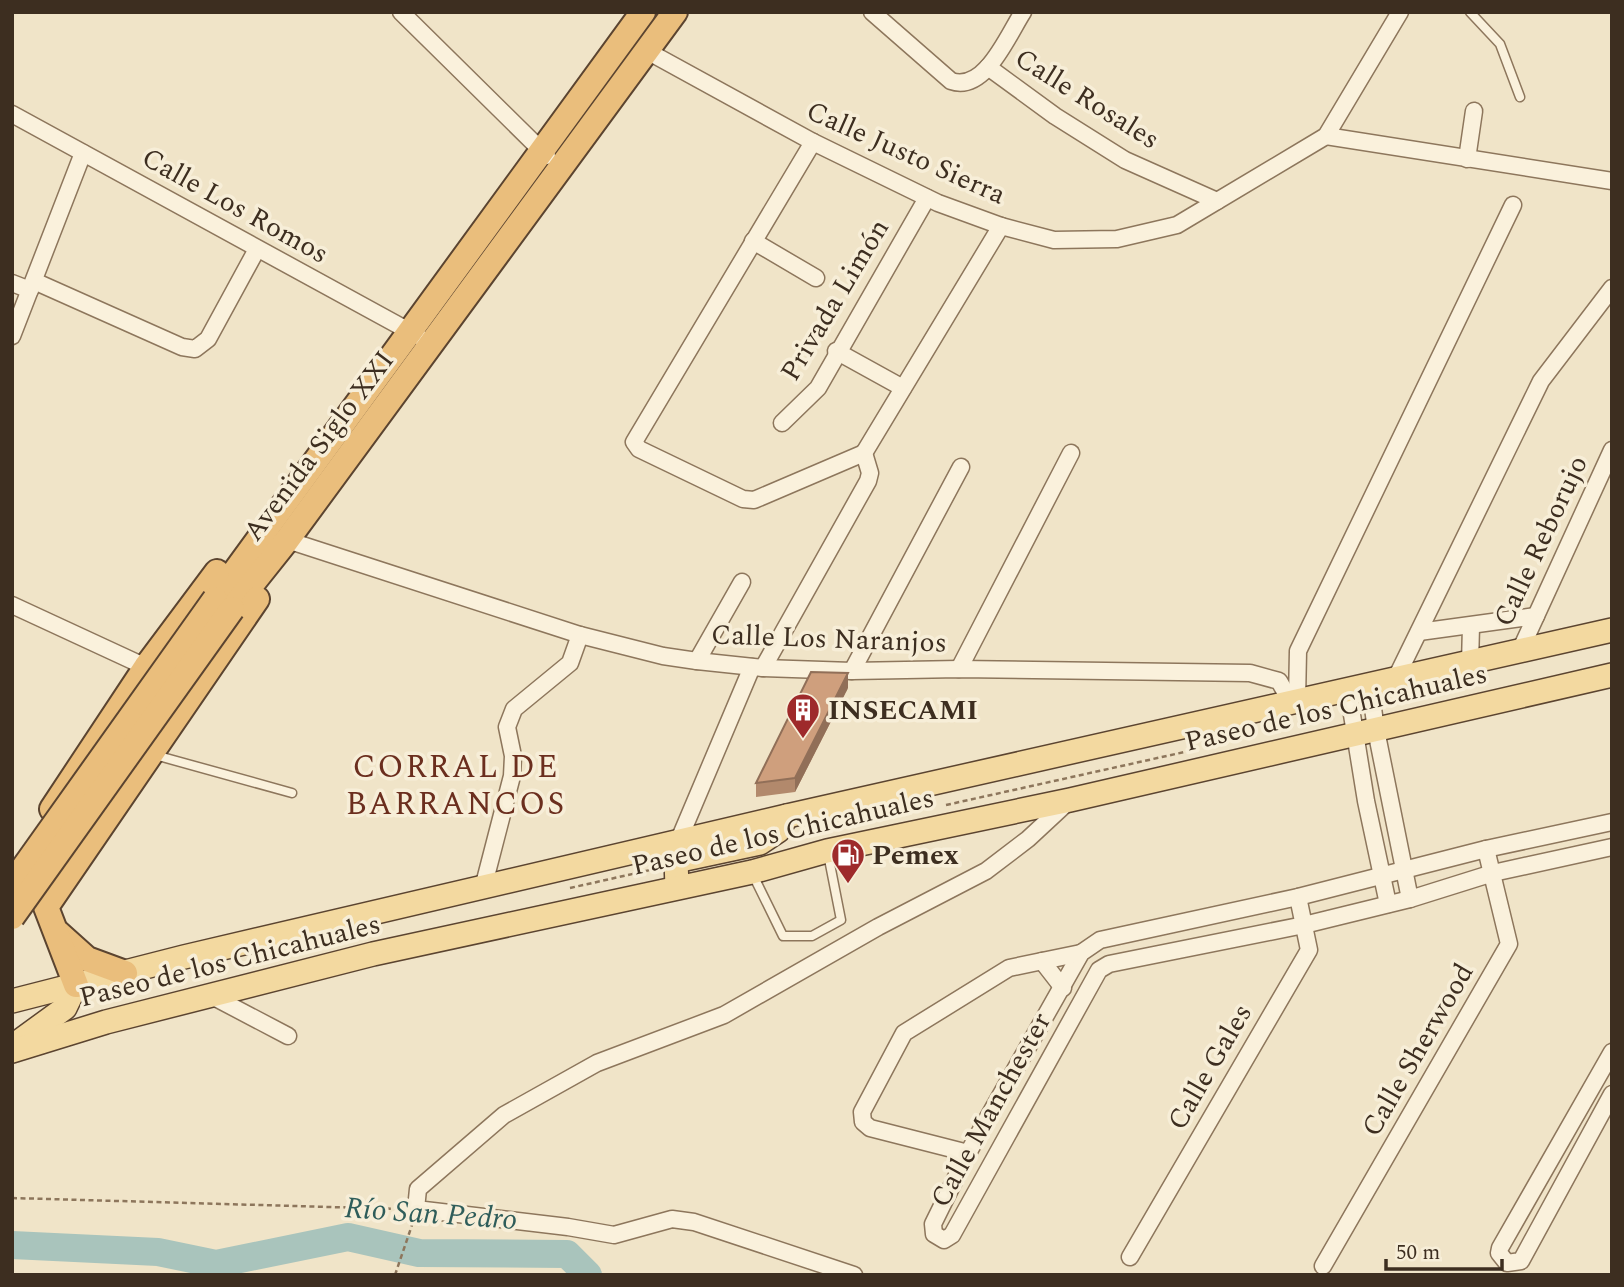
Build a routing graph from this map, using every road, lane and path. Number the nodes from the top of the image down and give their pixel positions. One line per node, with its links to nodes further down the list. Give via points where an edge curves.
1 (401, 12): 15 (street)
2 (643, 12): 15 (highway, Avenida Siglo XXI)
3 (675, 12): 8 (highway, Avenida Siglo XXI)
4 (872, 12): 9 (street, Calle Rosales, via 951,81 968,84)
5 (1400, 12): 13 (street, Calle Justo Sierra)
6 (1470, 12): 10 (lane, via 1500,44)
7 (1017, 14): 9 (street)
8 (648, 51): 14 (street, Calle Justo Sierra); 18 (highway, Avenida Siglo XXI)
9 (988, 68): 21 (street, Calle Rosales, via 1125,160)
10 (1520, 97)
11 (1474, 111): 17 (street)
12 (12, 114): 16 (street, Calle Los Romos)
13 (1326, 136): 17 (street); 21 (street, Calle Justo Sierra)
14 (813, 142): 20 (street, Calle Justo Sierra); 24 (street)
15 (544, 152): 18 (street); 30 (highway, Avenida Siglo XXI)
16 (83, 153): 25 (street, Calle Los Romos); 28 (street)
17 (1467, 159): 19 (street)
18 (561, 170): 32 (highway, Avenida Siglo XXI)
19 (1612, 181)
20 (927, 198): 23 (street, Calle Justo Sierra); 33 (street, Privada Limón)
21 (1217, 201): 23 (street, Calle Justo Sierra, via 1177,225 1117,239 1054,240)
22 (1513, 205): 60 (street, via 1298,650)
23 (1001, 226): 34 (street)
24 (753, 241): 26 (street); 37 (street, via 634,442 639,449 743,499 754,500)
25 (257, 248): 28 (street, via 208,339 195,349); 30 (street, Calle Los Romos)
26 (816, 278)
27 (12, 283): 28 (street)
28 (32, 285): 31 (street)
29 (1612, 288): 48 (street, via 1541,381)
30 (410, 332): 32 (street, Calle Los Romos); 39 (highway, Avenida Siglo XXI)
31 (12, 337)
32 (432, 344): 41 (highway, Avenida Siglo XXI)
33 (836, 351): 34 (street); 35 (street, Privada Limón, via 811,397)
34 (903, 388): 37 (street)
35 (782, 423)
36 (1612, 450): 45 (street, Calle Reborujo)
37 (864, 453): 54 (street, via 870,473)
38 (1071, 453): 55 (street)
39 (313, 465): 43 (highway, Avenida Siglo XXI); 53 (highway, via 241,541)
40 (961, 467): 56 (street)
41 (286, 541): 43 (highway, Avenida Siglo XXI); 49 (street, Calle Los Naranjos); 62 (highway, via 269,582)
42 (742, 582): 51 (street)
43 (224, 604): 71 (highway, Avenida Siglo XXI, bridge); 81 (highway, Avenida Siglo XXI, bridge)
44 (12, 605): 53 (street)
45 (1536, 616): 46 (street); 50 (street, Calle Reborujo)
46 (1471, 626): 48 (street); 52 (street)
47 (1612, 630): 50 (main road, Paseo de los Chicahuales)
48 (1419, 632): 58 (street)
49 (580, 635): 51 (street, Calle Los Naranjos); 77 (street, via 570,663 514,709 507,727 513,776)
50 (1519, 653): 52 (main road, Paseo de los Chicahuales)
51 (698, 661): 54 (street, Calle Los Naranjos)
52 (1470, 664): 58 (main road, Paseo de los Chicahuales)
53 (146, 667): 71 (highway)
54 (757, 667): 56 (street, Calle Los Naranjos); 67 (street)
55 (959, 669): 56 (street, Calle Los Naranjos); 60 (street, Calle Los Naranjos, via 1250,673 1279,681)
56 (852, 671)
57 (1612, 675): 61 (main road, Paseo de los Chicahuales)
58 (1395, 680): 59 (main road, Paseo de los Chicahuales)
59 (1359, 688): 60 (main road, Paseo de los Chicahuales); 61 (street)
60 (1294, 701): 65 (main road, Paseo de los Chicahuales)
61 (1365, 732): 64 (main road, Paseo de los Chicahuales); 72 (street); 75 (street, via 1366,801)
62 (148, 753): 63 (lane); 82 (highway)
63 (292, 793)
64 (1070, 800): 70 (main road, Paseo de los Chicahuales); 100 (street, via 986,871 724,1015 597,1063 504,1115 418,1189)
65 (787, 816): 67 (main road, Paseo de los Chicahuales); 76 (main road, via 778,831 760,843 676,861)
66 (1612, 821): 69 (street)
67 (678, 842): 77 (main road, Paseo de los Chicahuales)
68 (1612, 847): 74 (street)
69 (1486, 849): 72 (street); 74 (street, Calle Sherwood)
70 (827, 851): 73 (main road, Paseo de los Chicahuales); 73 (lane, via 841,920 812,936 783,936)
71 (14, 872): 82 (highway)
72 (1405, 872): 75 (street); 79 (street)
73 (752, 873): 76 (main road, Paseo de los Chicahuales)
74 (1493, 873): 79 (street); 102 (street, Calle Sherwood, via 1509,944)
75 (1384, 877): 78 (street); 80 (street)
76 (677, 887): 90 (main road, Paseo de los Chicahuales)
77 (484, 888): 87 (main road, Paseo de los Chicahuales)
78 (1298, 897): 83 (street, Calle Gales); 84 (street, via 1100,940)
79 (1410, 899): 80 (street)
80 (1388, 904): 83 (street)
81 (12, 917)
82 (49, 917): 87 (highway, via 87,959); 88 (highway)
83 (1304, 925): 86 (street, via 1109,964); 101 (street, Calle Gales, via 1309,950)
84 (1081, 953): 85 (street); 86 (street); 89 (street, Calle Manchester)
85 (1042, 961): 89 (street); 98 (street, via 1009,968 904,1033 862,1112 863,1122 870,1128)
86 (1099, 970): 98 (street, Calle Manchester, via 952,1235 944,1240 934,1234 933,1224)
87 (125, 973): 88 (main road, Paseo de los Chicahuales)
88 (76, 985): 91 (main road, Paseo de los Chicahuales); 93 (main road, via 65,1008)
89 (1063, 988): 98 (street, Calle Manchester)
90 (211, 995): 92 (street); 93 (main road, Paseo de los Chicahuales)
91 (12, 1001)
92 (288, 1036)
93 (12, 1048)
94 (1612, 1052): 96 (street)
95 (1612, 1094): 97 (street)
96 (1581, 1106): 97 (street); 97 (street, via 1500,1248 1507,1263 1521,1261)
97 (1599, 1117)
98 (968, 1153)
99 (12, 1198): 100 (path)
100 (416, 1209): 103 (path); 104 (street, via 614,1236 672,1219 694,1222)
101 (1130, 1257)
102 (1323, 1266)
103 (395, 1275)
104 (854, 1275)

